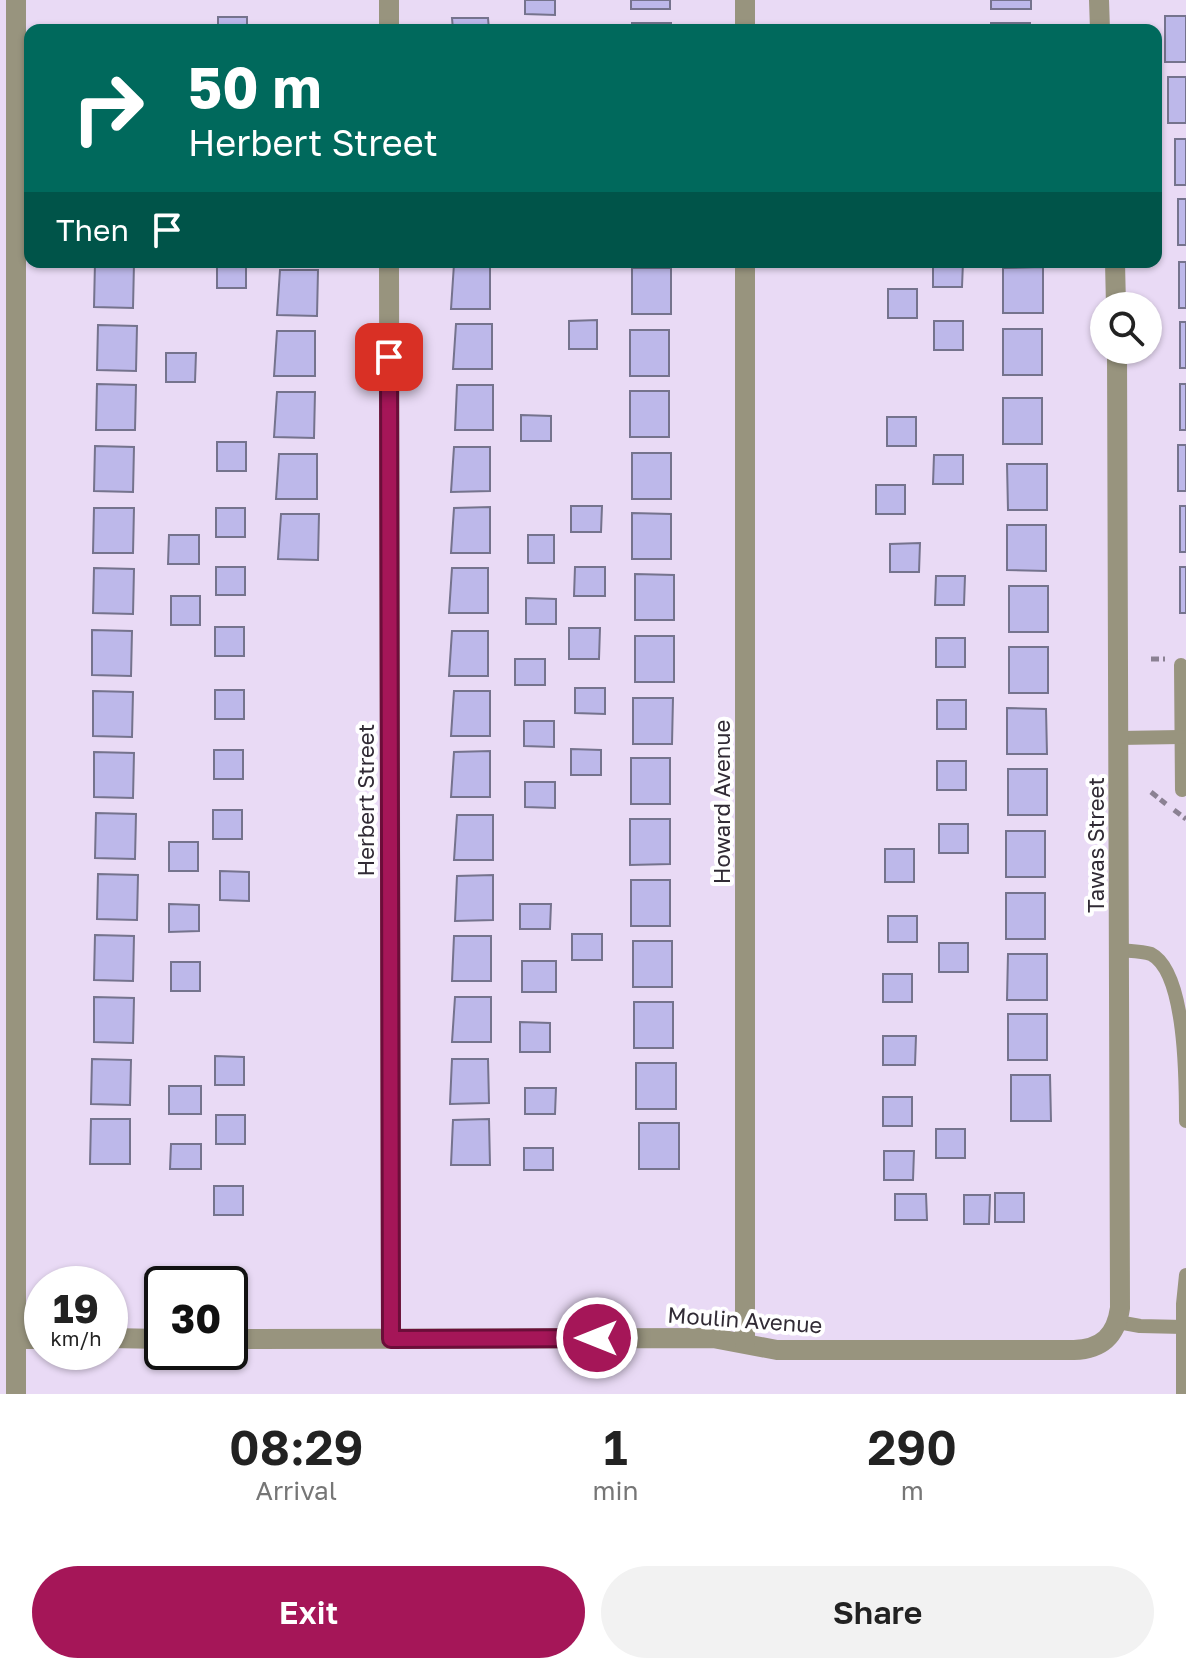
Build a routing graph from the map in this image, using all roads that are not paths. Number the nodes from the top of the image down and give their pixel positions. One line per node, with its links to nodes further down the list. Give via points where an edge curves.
1 (16, 0): 12 (street)
2 (389, 0): 5 (street)
3 (745, 0): 6 (street)
4 (1099, 0): 7 (street)
5 (389, 24)
6 (745, 24)
7 (1100, 24)
8 (389, 268): 27 (street, Herbert Street)
9 (745, 268): 28 (street, Howard Avenue)
10 (1115, 268): 11 (street)
11 (1116, 292)
12 (8, 321): 19 (street)
13 (1117, 364): 16 (street, Tawas Street)
14 (1181, 665): 15 (lane)
15 (1181, 737): 16 (lane); 17 (lane)
16 (1119, 738): 18 (street, Tawas Street)
17 (1182, 790)
18 (1120, 950): 20 (lane, via 1152,954 1177,979 1185,1008); 23 (street, Tawas Street)
19 (8, 1001): 24 (street)
20 (1186, 1121)
21 (1186, 1275): 22 (lane)
22 (1183, 1327): 23 (lane); 30 (lane)
23 (1114, 1330): 28 (street, Moulin Avenue, via 1087,1350 777,1350)
24 (16, 1339): 25 (street); 29 (street)
25 (24, 1339)
26 (248, 1339): 27 (street, Moulin Avenue)
27 (391, 1339): 28 (street, Moulin Avenue, via 713,1338)
28 (745, 1343)
29 (16, 1394)
30 (1183, 1394)

